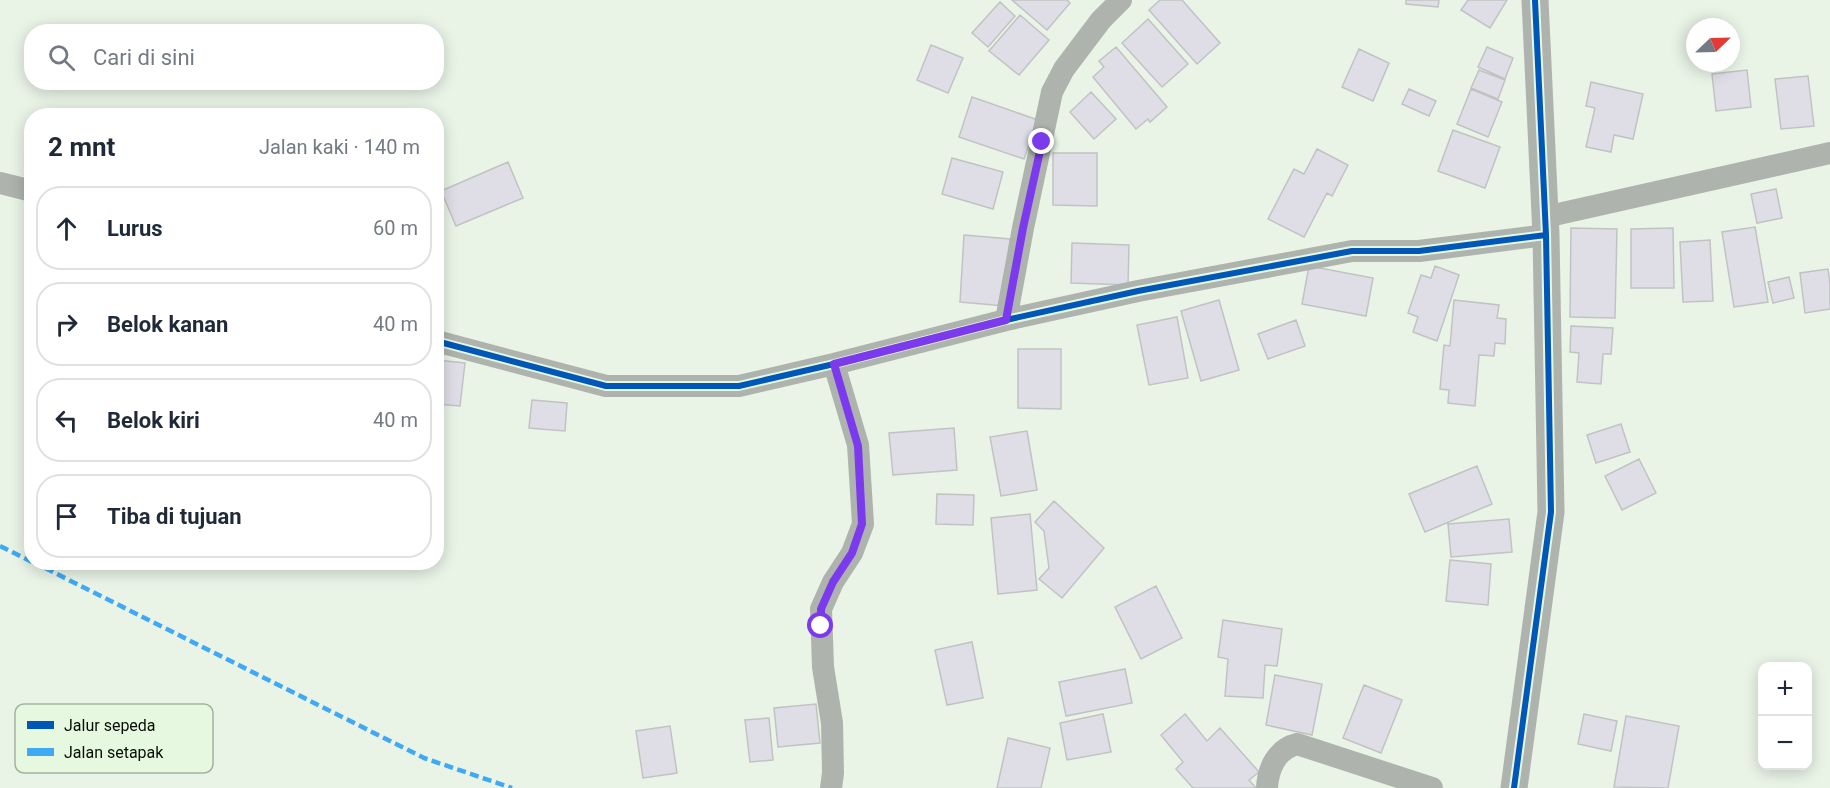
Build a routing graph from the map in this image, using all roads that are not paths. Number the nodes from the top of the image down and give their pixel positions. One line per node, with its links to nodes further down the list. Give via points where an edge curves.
1 (1121, 0): 7 (street, via 1064,69 1052,92)
2 (1535, 0): 6 (street)
3 (1830, 153): 6 (street)
4 (0, 183): 5 (street)
5 (24, 189)
6 (1545, 226): 7 (street, via 1419,251 1352,251); 13 (street, via 1551,512)
7 (1006, 320): 9 (street)
8 (444, 343): 9 (street, via 606,386 739,386)
9 (834, 364): 10 (street, via 858,446 862,524 852,553 821,609 823,667 832,723)
10 (831, 788)
11 (1267, 788): 12 (street, via 1273,762 1281,752 1297,744)
12 (1432, 788)
13 (1514, 788)

